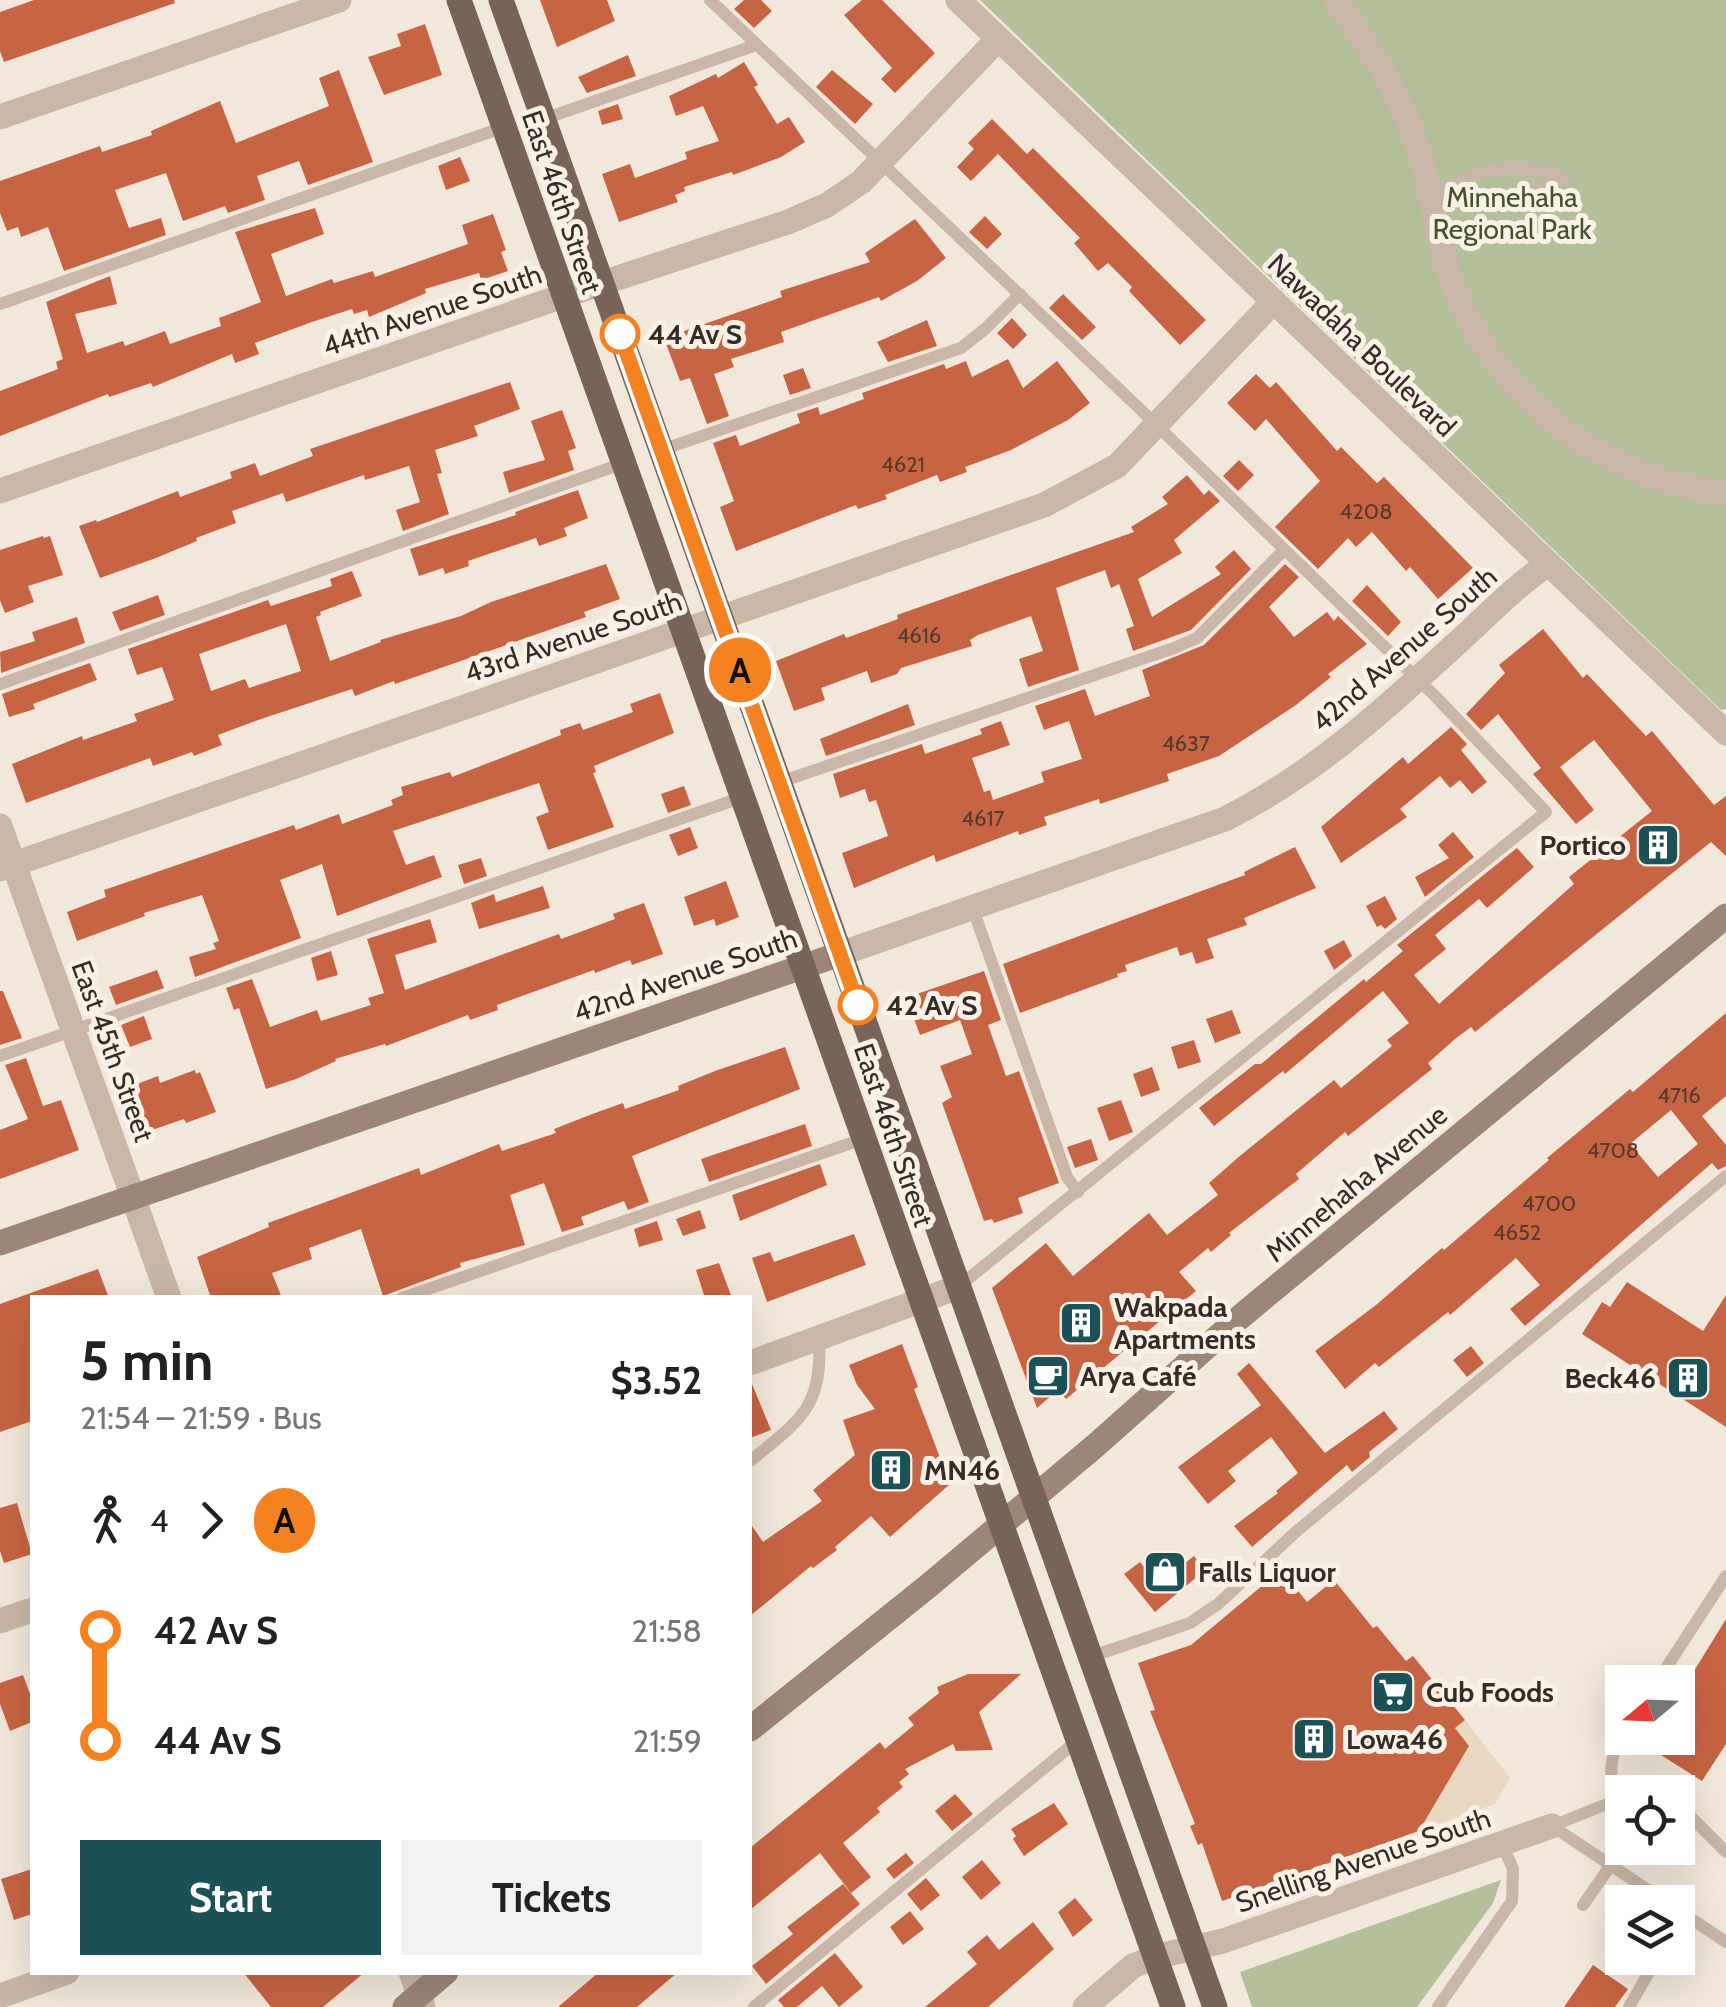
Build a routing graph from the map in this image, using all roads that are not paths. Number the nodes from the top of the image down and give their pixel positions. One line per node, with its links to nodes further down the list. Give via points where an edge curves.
1 (339, 0): 9 (street)
2 (459, 0): 11 (main road, East 46th Street)
3 (501, 0): 10 (main road, East 46th Street)
4 (710, 0): 8 (lane)
5 (958, 0): 7 (street, Nawadaha Boulevard)
6 (1336, 0): 13 (street, via 1372,49)
7 (998, 39): 12 (street, 44th Avenue South); 17 (street, Nawadaha Boulevard)
8 (756, 45): 10 (lane); 12 (lane)
9 (0, 116)
10 (541, 120): 14 (main road, East 46th Street)
11 (504, 127): 16 (main road, East 46th Street); 18 (lane)
12 (880, 162): 14 (street, 44th Avenue South, via 827,205); 15 (lane)
13 (1438, 192): 13 (lane, via 1467,177 1525,166 1565,178 1527,192 1521,206 1512,195 1463,200); 23 (street, via 1454,286 1481,342 1519,391 1570,436 1614,462 1687,489)
14 (602, 284): 16 (street, 44th Avenue South); 20 (main road, East 46th Street)
15 (1020, 294): 19 (lane); 20 (lane, via 961,348)
16 (564, 296): 21 (main road, East 46th Street); 22 (street, 44th Avenue South)
17 (1273, 302): 19 (street, 43rd Avenue South); 25 (street, Nawadaha Boulevard)
18 (0, 304)
19 (1155, 424): 24 (lane); 26 (street, 43rd Avenue South, via 1118,466 1044,505)
20 (661, 450): 26 (main road, East 46th Street)
21 (624, 463): 27 (main road, East 46th Street); 29 (lane)
22 (0, 492)
23 (1726, 494)
24 (1284, 551): 28 (lane); 31 (lane, via 1196,638)
25 (1548, 564): 28 (street, 42nd Avenue South); 30 (street, Nawadaha Boulevard)
26 (721, 618): 27 (street, 43rd Avenue South); 31 (main road, East 46th Street)
27 (684, 630): 32 (main road, East 46th Street); 34 (street, 43rd Avenue South)
28 (1418, 680): 35 (street, 42nd Avenue South, via 1320,762 1226,819); 43 (lane, via 1546,812)
29 (0, 684)
30 (1726, 734)
31 (780, 782): 37 (main road, East 46th Street)
32 (743, 798): 38 (main road, East 46th Street); 39 (lane)
33 (0, 826): 34 (street, East 45th Street)
34 (7, 867): 39 (street, East 45th Street)
35 (973, 909): 37 (street, 42nd Avenue South); 43 (lane, via 1067,1177)
36 (1726, 916): 53 (street, Minnehaha Avenue)
37 (840, 954): 38 (street, 42nd Avenue South); 46 (main road, East 46th Street)
38 (802, 966): 41 (main road, East 46th Street); 44 (street, 42nd Avenue South)
39 (72, 1031): 40 (lane); 44 (street, East 45th Street)
40 (0, 1056)
41 (863, 1139): 48 (lane); 49 (main road, East 46th Street)
42 (1726, 1176): 58 (lane, via 1298,1530 1218,1604 1190,1622)
43 (1078, 1192): 46 (lane)
44 (134, 1198): 45 (street, 42nd Avenue South); 47 (street, East 45th Street)
45 (0, 1243)
46 (958, 1288): 49 (street); 53 (main road, East 46th Street)
47 (168, 1295)
48 (411, 1295)
49 (920, 1302): 50 (street); 54 (main road, East 46th Street)
50 (819, 1339): 51 (street); 52 (lane, via 810,1405)
51 (752, 1362)
52 (752, 1460)
53 (1032, 1497): 54 (street, Minnehaha Avenue); 58 (main road, East 46th Street)
54 (1000, 1526): 60 (street, Minnehaha Avenue); 61 (main road, East 46th Street)
55 (1726, 1576): 59 (lane)
56 (30, 1611): 57 (street)
57 (0, 1621)
58 (1090, 1657): 73 (main road, East 46th Street)
59 (1668, 1665)
60 (752, 1727)
61 (1077, 1741): 74 (main road, East 46th Street); 80 (lane)
62 (1605, 1805): 64 (lane)
63 (1695, 1821): 66 (lane)
64 (1552, 1826): 65 (street, Snelling Avenue South); 67 (lane)
65 (1502, 1844): 73 (street, Snelling Avenue South); 84 (lane, via 1514,1870 1512,1901)
66 (1726, 1852)
67 (1605, 1862)
68 (1610, 1865): 69 (lane); 70 (lane)
69 (1640, 1885)
70 (1583, 1905)
71 (1695, 1921): 72 (lane)
72 (1726, 1942)
73 (1194, 1948): 74 (street, Snelling Avenue South); 83 (main road, East 46th Street)
74 (1155, 1957): 81 (street, Snelling Avenue South); 82 (main road, East 46th Street)
75 (59, 1975): 78 (street)
76 (442, 1975): 79 (street)
77 (1647, 1975): 85 (lane)
78 (0, 1996)
79 (415, 1996)
80 (754, 2007)
81 (1085, 2007)
82 (1173, 2007)
83 (1214, 2007)
84 (1438, 2007)
85 (1629, 2007)

